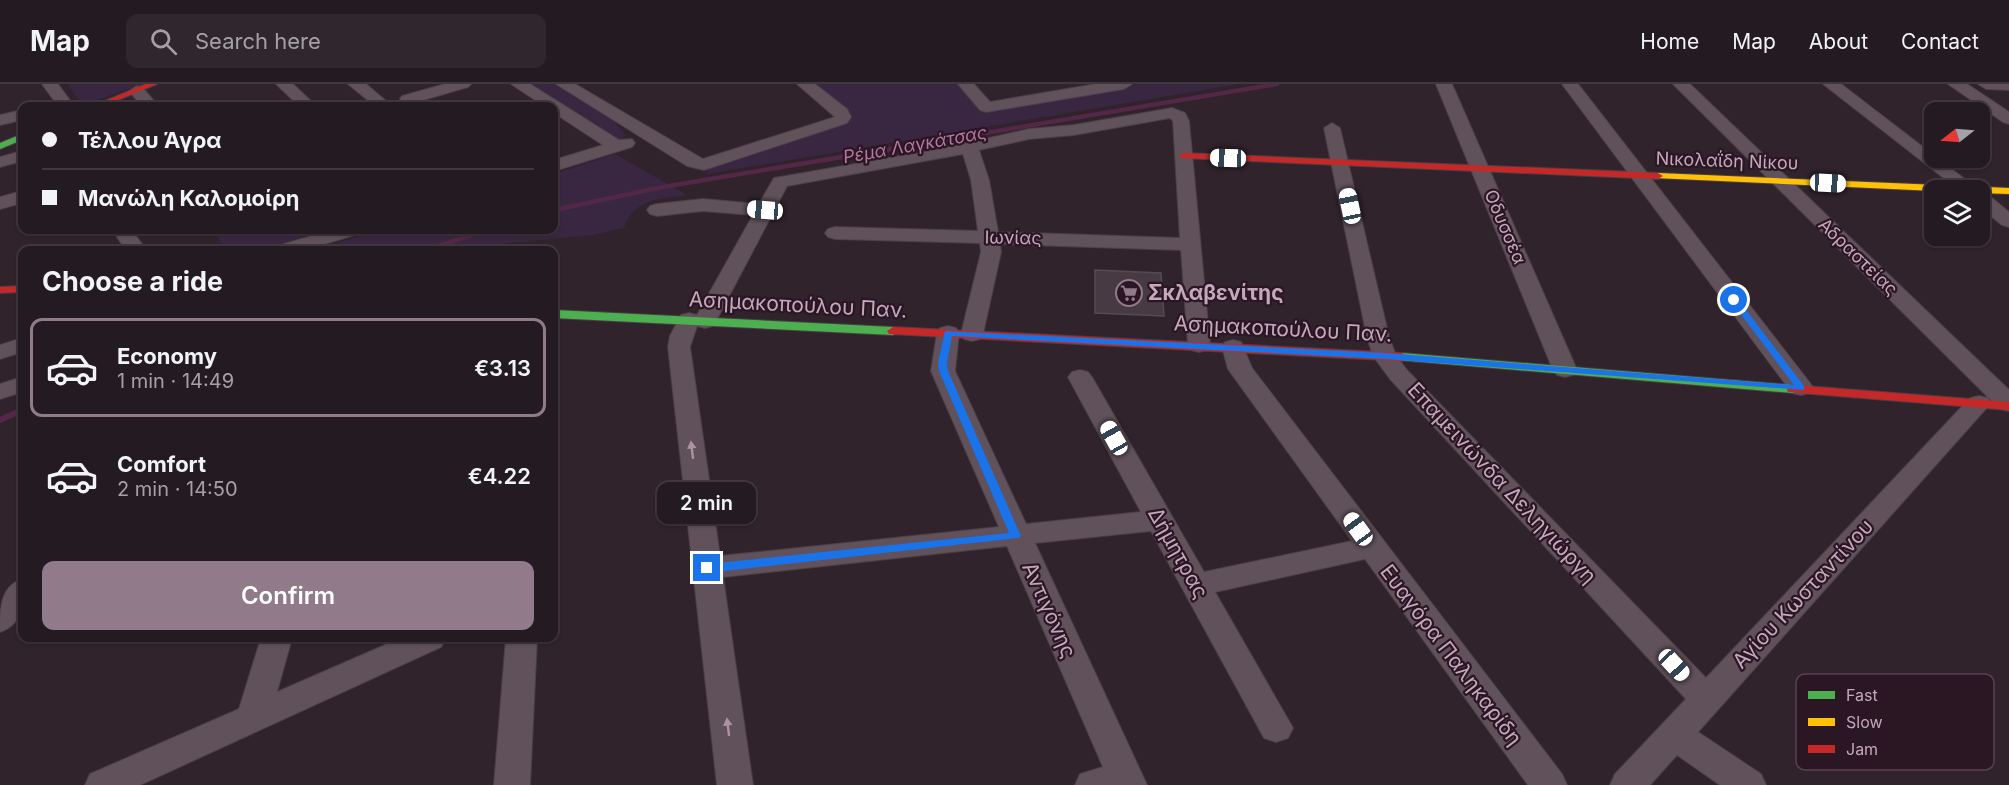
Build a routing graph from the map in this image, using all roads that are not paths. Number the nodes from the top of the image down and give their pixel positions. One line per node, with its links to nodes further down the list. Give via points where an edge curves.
1 (50, 84): 19 (street)
2 (153, 84): 18 (street)
3 (356, 84): 23 (street)
4 (463, 84): 24 (street, via 408,99)
5 (519, 84): 25 (street)
6 (564, 84): 31 (street)
7 (805, 84): 31 (street, via 843,117 833,124 721,161 698,164)
8 (966, 84): 9 (street, via 986,107)
9 (1124, 84)
10 (1444, 84): 41 (street, Οδυσσέα)
11 (1570, 84): 42 (street)
12 (1681, 84): 44 (street, Αδραστείας)
13 (1831, 84): 43 (street)
14 (1956, 84): 28 (street)
15 (1986, 84): 17 (street)
16 (290, 85): 22 (street)
17 (2009, 85)
18 (137, 91): 20 (street); 21 (street)
19 (61, 102)
20 (108, 102)
21 (147, 102)
22 (305, 102)
23 (379, 102)
24 (410, 102)
25 (547, 102)
26 (558, 109): 34 (street)
27 (18, 116): 29 (street)
28 (2009, 119)
29 (0, 120)
30 (1332, 128): 39 (street, Επαμεινώνδα Δεληγιώργη)
31 (650, 136): 34 (street)
32 (18, 138): 33 (street)
33 (0, 146)
34 (617, 146): 40 (street)
35 (970, 148): 36 (street, via 1029,134 1172,113 1180,118); 52 (street, via 780,182); 56 (street, Αντιγόνης)
36 (1184, 156): 39 (street, Νικολαΐδη Νίκου); 57 (street)
37 (18, 157): 38 (street)
38 (0, 162)
39 (1340, 162): 41 (street, Νικολαΐδη Νίκου); 70 (street, Επαμεινώνδα Δεληγιώργη)
40 (558, 165)
41 (1480, 168): 42 (street, Νικολαΐδη Νίκου); 71 (street, Οδυσσέα)
42 (1639, 175): 44 (street, Νικολαΐδη Νίκου); 74 (street)
43 (1956, 180)
44 (1781, 181): 45 (street, Νικολαΐδη Νίκου); 77 (street, Αδραστείας)
45 (1924, 190)
46 (2009, 191): 47 (street, Νικολαΐδη Νίκου)
47 (1990, 192)
48 (18, 199): 49 (street)
49 (0, 203)
50 (1990, 206): 53 (street)
51 (657, 210): 52 (street, via 704,205)
52 (765, 210): 64 (street)
53 (2009, 220)
54 (835, 233): 56 (street, Ιωνίας)
55 (338, 234): 58 (street)
56 (990, 238): 57 (street, Ιωνίας); 65 (street, Αντιγόνης, via 990,263)
57 (1191, 244): 66 (street)
58 (297, 246)
59 (18, 289): 60 (street)
60 (0, 290)
61 (0, 300): 62 (street)
62 (18, 300)
63 (558, 316): 64 (street, Ασημακοπούλου Παν.)
64 (697, 321): 65 (street, Ασημακοπούλου Παν.); 81 (street, one-way to 64, via 679,347 681,336)
65 (960, 333): 66 (street, Ασημακοπούλου Παν.); 79 (street, Αντιγόνης, via 943,363 944,371)
66 (1199, 345): 68 (street, Ασημακοπούλου Παν.)
67 (18, 346): 69 (street)
68 (1233, 346): 70 (street, Ασημακοπούλου Παν.); 80 (street, Ευαγόρα Παληκαρίδη, via 1240,369)
69 (0, 352)
70 (1385, 356): 71 (street, Ασημακοπούλου Παν.); 88 (street, Επαμεινώνδα Δεληγιώργη)
71 (1565, 370): 74 (street, Ασημακοπούλου Παν.)
72 (1080, 377): 78 (street, Δήμητρας)
73 (18, 385): 75 (street)
74 (1801, 388): 76 (street, Ασημακοπούλου Παν.)
75 (0, 392)
76 (1979, 403): 77 (street, Ασημακοπούλου Παν.); 88 (street, Αγίου Κωσταντίνου)
77 (2009, 405)
78 (1160, 520): 79 (street); 82 (street, Δήμητρας)
79 (1016, 536): 81 (street); 92 (street, Αντιγόνης)
80 (1371, 547): 82 (street); 96 (street, Ευαγόρα Παληκαρίδη)
81 (707, 568): 95 (street, one-way to 81)
82 (1196, 585): 90 (street, Δήμητρας)
83 (18, 595): 84 (street)
84 (0, 620)
85 (275, 642): 89 (street)
86 (421, 642): 89 (street)
87 (521, 642): 94 (street)
88 (1706, 699): 91 (street, Αγίου Κωσταντίνου)
89 (254, 715): 93 (street)
90 (1276, 728)
91 (1674, 735): 97 (street, Αγίου Κωσταντίνου); 98 (street)
92 (1116, 782)
93 (103, 785)
94 (512, 785)
95 (735, 785)
96 (1549, 785)
97 (1628, 785)
98 (1748, 785)

